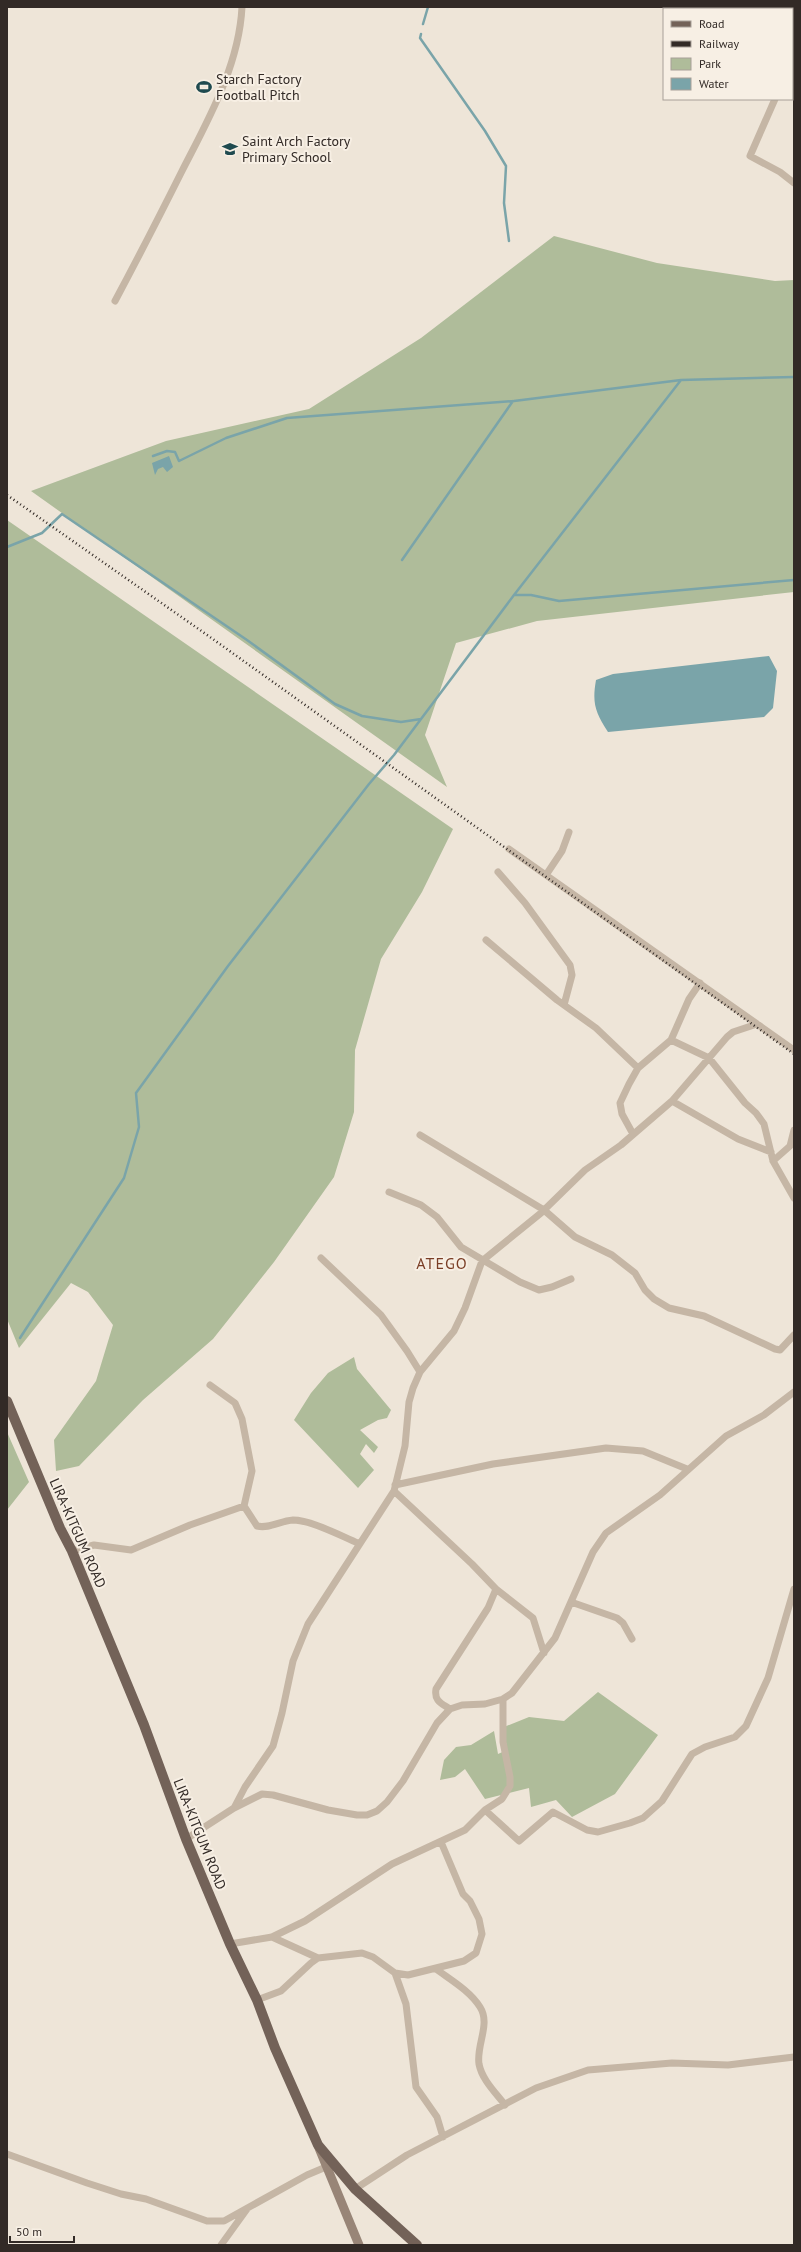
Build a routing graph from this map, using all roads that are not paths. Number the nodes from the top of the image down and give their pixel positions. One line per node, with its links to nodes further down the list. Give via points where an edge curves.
1 (242, 7): 4 (street, via 237,41 225,82 211,116)
2 (775, 100): 3 (street, via 750,156 780,172)
3 (794, 183)
4 (115, 301)
5 (568, 832): 8 (street, via 562,851)
6 (509, 848): 8 (street)
7 (498, 872): 11 (street, via 525,903 570,965 572,975)
8 (546, 875): 10 (street)
9 (486, 940): 11 (street)
10 (700, 983): 12 (street); 13 (street, via 688,999)
11 (564, 1005): 16 (street, via 616,1045)
12 (757, 1024): 14 (street); 15 (street, via 733,1032)
13 (671, 1040): 15 (street); 16 (street)
14 (794, 1050)
15 (709, 1058): 17 (street); 21 (street, via 764,1124)
16 (638, 1068): 19 (street, via 620,1103 622,1114)
17 (672, 1101): 19 (street); 21 (street, via 738,1139)
18 (794, 1130): 22 (street, via 790,1146)
19 (633, 1134): 25 (street, via 585,1170)
20 (420, 1135): 25 (street)
21 (771, 1152): 22 (street)
22 (773, 1161): 24 (street)
23 (389, 1192): 27 (street, via 421,1205 432,1213 448,1228 462,1247)
24 (794, 1198)
25 (544, 1210): 27 (street); 29 (street, via 575,1236 612,1255 634,1273 654,1299 669,1308 704,1316 775,1349 780,1350)
26 (321, 1258): 30 (street, via 381,1315)
27 (482, 1261): 28 (street, via 539,1290); 30 (street, via 454,1331)
28 (571, 1279)
29 (794, 1335)
30 (420, 1372): 35 (street, via 409,1402 405,1446)
31 (210, 1384): 36 (street, via 235,1403 242,1418 252,1471)
32 (794, 1392): 34 (street, via 764,1415 726,1436)
33 (7, 1401): 38 (main road, LIRA-KITGUM ROAD)
34 (687, 1470): 35 (street, via 643,1451 606,1448 504,1463); 41 (street, via 660,1495 606,1534 593,1552)
35 (394, 1488): 37 (street); 39 (street)
36 (244, 1506): 37 (street, via 257,1526 264,1528 286,1521 300,1521); 38 (street, via 131,1550 94,1545)
37 (358, 1543): 46 (street, via 308,1624 292,1661 273,1746 244,1787)
38 (72, 1551): 48 (main road, LIRA-KITGUM ROAD, via 144,1725)
39 (496, 1589): 43 (street, via 533,1618); 45 (street, via 488,1608 436,1689 435,1696 438,1702)
40 (794, 1589): 47 (street, via 775,1660 746,1726 735,1737 692,1754 669,1792 643,1818 598,1832 587,1830 553,1812 519,1841)
41 (571, 1602): 42 (street, via 617,1618); 43 (street)
42 (632, 1639)
43 (544, 1653): 44 (street, via 512,1693)
44 (503, 1699): 45 (street); 47 (street, via 503,1742 510,1786 502,1799)
45 (450, 1709): 46 (street, via 437,1723 396,1791 372,1814 357,1815 328,1810 265,1794)
46 (234, 1808): 48 (street)
47 (485, 1810): 49 (street, via 465,1830)
48 (186, 1839): 51 (main road, LIRA-KITGUM ROAD)
49 (441, 1842): 50 (street, via 392,1864 305,1921); 53 (street, via 463,1894 476,1912 482,1934 476,1953 464,1961)
50 (272, 1937): 51 (street); 52 (street)
51 (230, 1944): 55 (main road, LIRA-KITGUM ROAD)
52 (318, 1958): 54 (street, via 362,1953 373,1957); 55 (street, via 281,1991)
53 (436, 1969): 54 (street, via 408,1975); 57 (street, via 471,1996 481,2008 485,2020 478,2050 479,2065 483,2076)
54 (395, 1973): 58 (street, via 406,2004 416,2087 437,2117)
55 (257, 2000): 59 (main road, LIRA-KITGUM ROAD, via 275,2048)
56 (793, 2058): 57 (street, via 728,2065 672,2063 588,2070 536,2088)
57 (505, 2105): 58 (street)
58 (443, 2136): 62 (street)
59 (318, 2145): 61 (main road); 62 (main road, LIRA-KITGUM ROAD)
60 (7, 2154): 63 (street, via 87,2183 146,2199 207,2222 224,2222)
61 (326, 2168): 63 (street, via 307,2175); 65 (main road)
62 (355, 2188): 66 (main road, LIRA-KITGUM ROAD)
63 (248, 2207): 64 (street)
64 (221, 2245)
65 (359, 2245)
66 (417, 2245)

